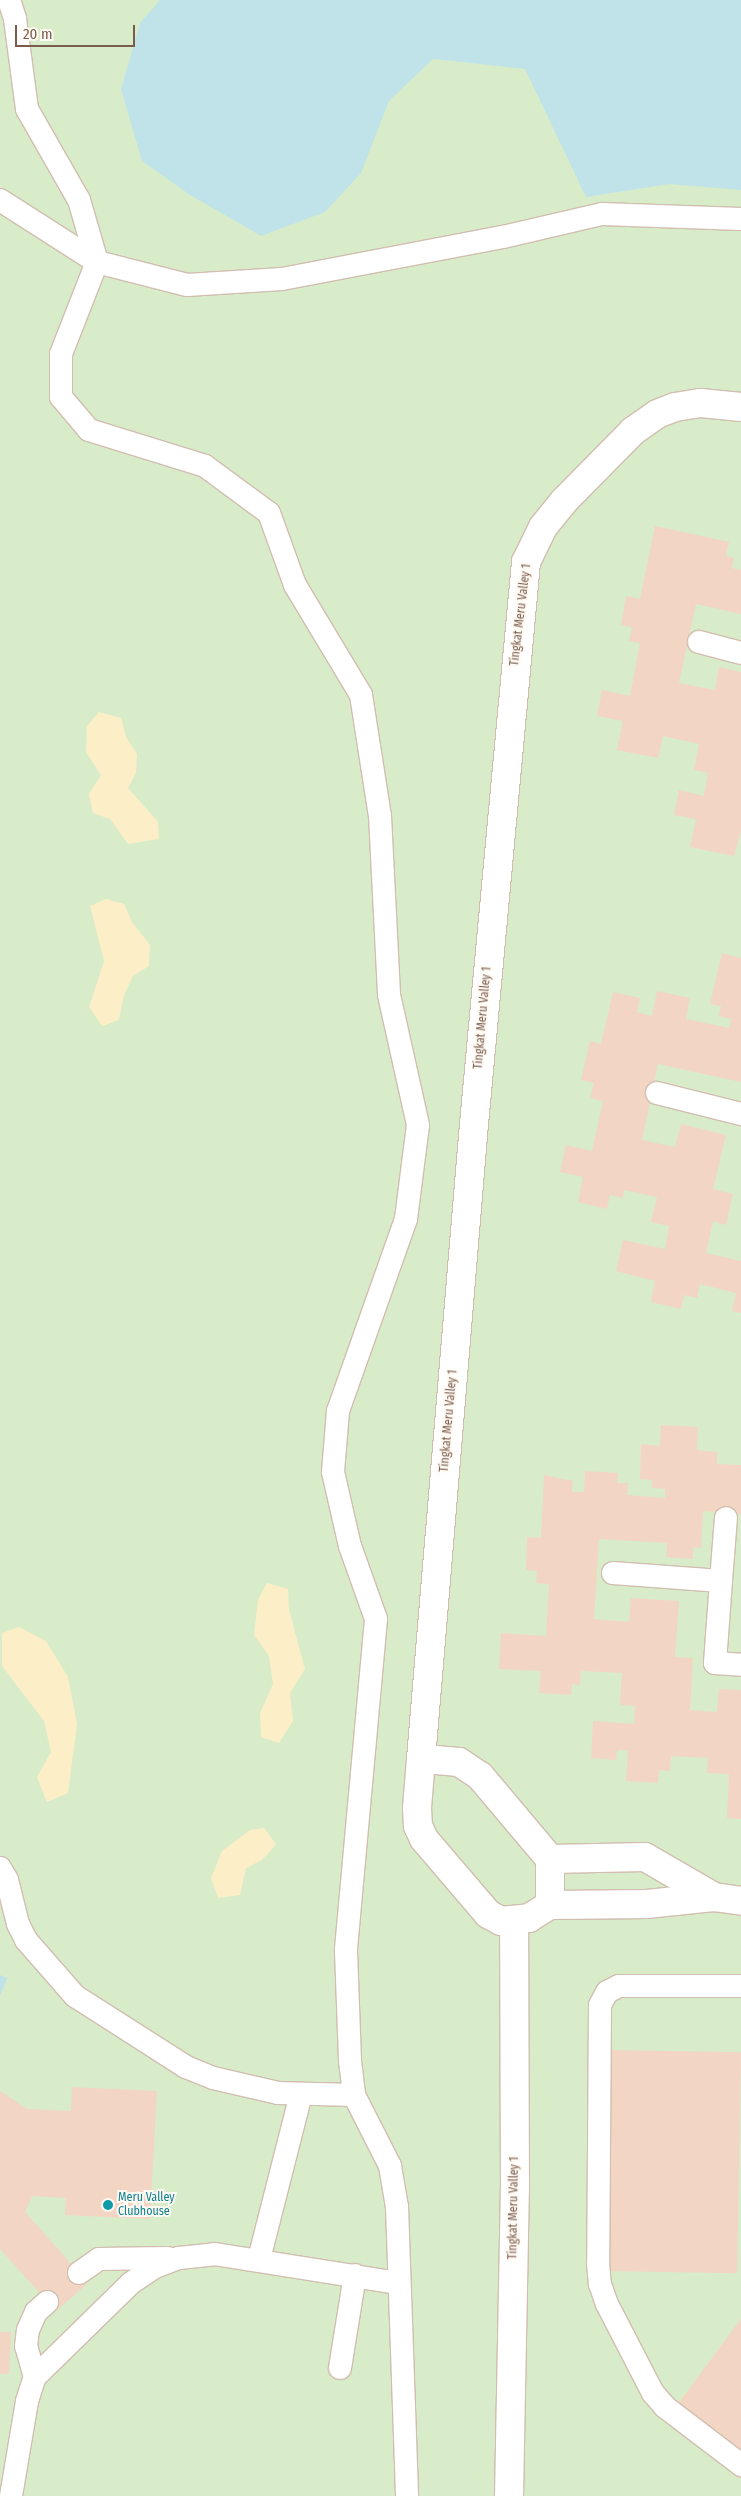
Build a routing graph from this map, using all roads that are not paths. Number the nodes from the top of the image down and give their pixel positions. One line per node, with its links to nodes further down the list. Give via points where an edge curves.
1 (9, 0): 4 (lane, via 15,20 27,108 78,200)
2 (0, 200): 4 (lane)
3 (741, 219): 4 (lane, via 602,214 503,237 282,279 187,285)
4 (97, 262): 23 (lane, via 61,354 61,397 88,430 205,466 269,514 295,585 361,695 380,816 389,995 418,1125 406,1219 338,1411 333,1472 350,1546 376,1619 346,1951)
5 (741, 407): 14 (street, Tingkat Meru Valley 1, via 701,403 676,407 633,431 564,500 542,527 526,562 474,1124)
6 (699, 642): 7 (lane)
7 (741, 653)
8 (657, 1093): 9 (lane)
9 (741, 1114)
10 (726, 1518): 12 (lane)
11 (613, 1573): 12 (lane)
12 (721, 1581): 13 (lane, via 715,1663)
13 (741, 1665)
14 (421, 1759): 15 (street, via 458,1762 469,1767); 20 (street, Tingkat Meru Valley 1, via 417,1808 418,1826 424,1839 488,1914)
15 (550, 1859): 17 (street, via 645,1857); 19 (street)
16 (0, 1868): 22 (lane, via 7,1880 18,1924 26,1940 75,1996 186,2067 213,2078 278,2093)
17 (714, 1897): 18 (street); 19 (street, via 646,1904)
18 (741, 1901)
19 (550, 1905): 20 (street, via 529,1918)
20 (514, 1921): 35 (street, Tingkat Meru Valley 1, via 515,2188)
21 (741, 1986): 32 (lane, via 619,1986 607,1992 600,2005 598,2263 600,2284 607,2304 653,2393 665,2407)
22 (301, 2094): 23 (lane); 25 (lane)
23 (354, 2095): 28 (lane, via 390,2166 397,2207)
24 (179, 2258): 25 (lane, via 216,2254); 26 (lane, via 99,2259); 31 (lane, via 155,2266 131,2283)
25 (259, 2259): 27 (lane)
26 (79, 2273)
27 (355, 2275): 28 (lane); 30 (lane)
28 (399, 2283): 34 (lane)
29 (47, 2302): 31 (lane, via 36,2312 28,2330 26,2346)
30 (340, 2368)
31 (35, 2377): 33 (lane, via 27,2401)
32 (741, 2466)
33 (11, 2496)
34 (407, 2496)
35 (509, 2496)

